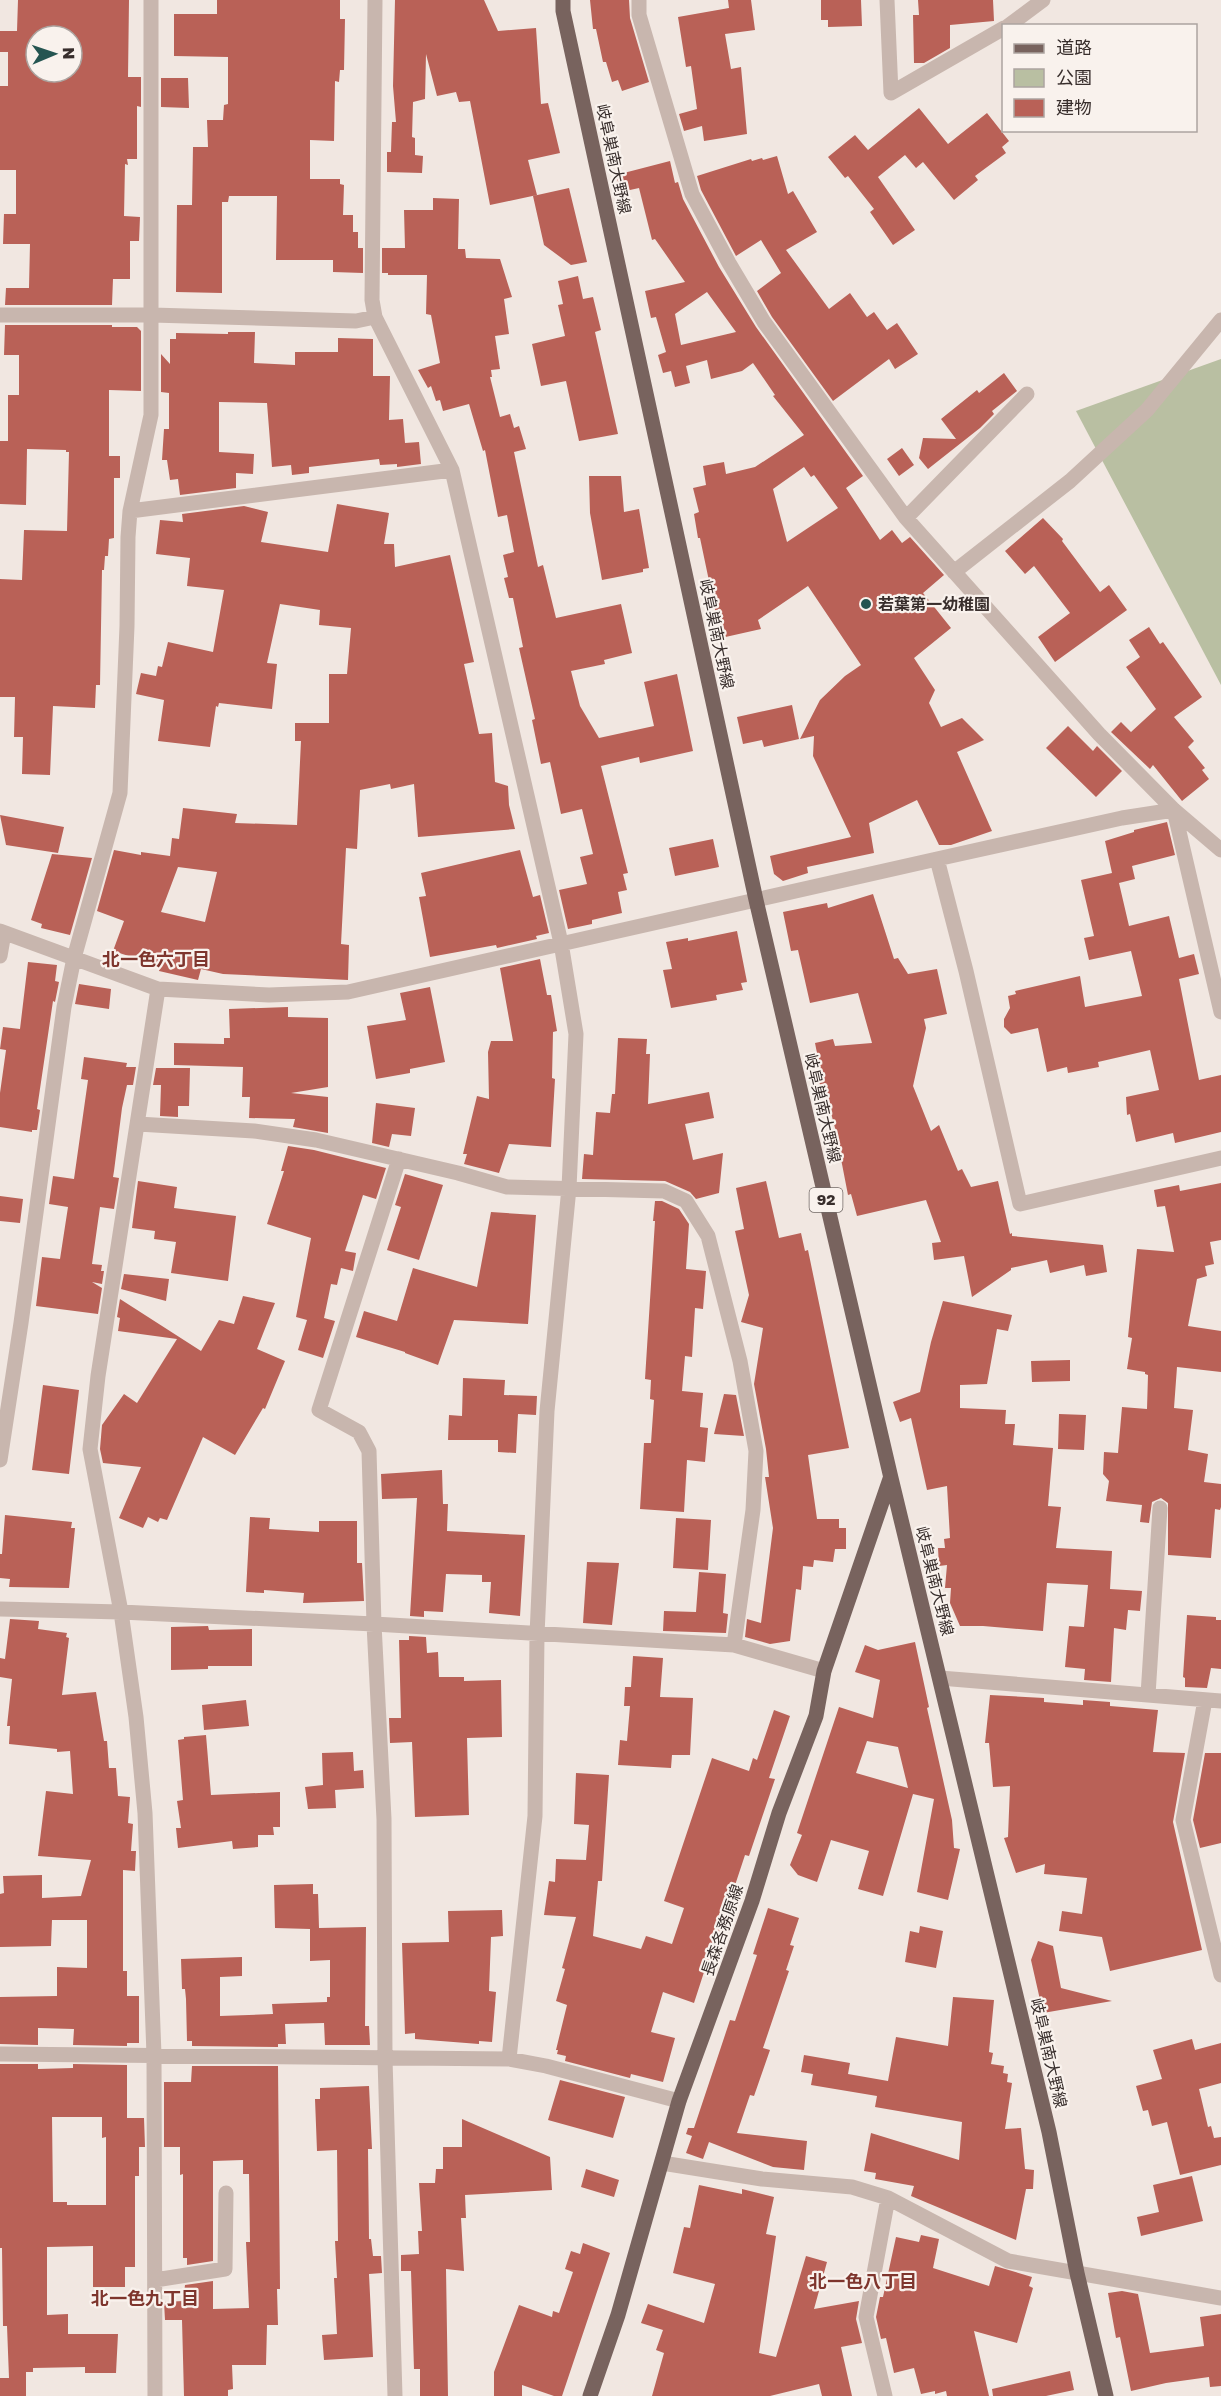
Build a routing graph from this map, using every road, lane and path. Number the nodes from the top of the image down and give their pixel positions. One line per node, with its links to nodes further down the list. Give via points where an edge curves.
1 (151, 0): 11 (street)
2 (375, 0): 12 (street)
3 (563, 0): 22 (main road, 岐阜巣南大野線 / 92)
4 (639, 0): 17 (street, via 639,15 692,194 764,322)
5 (887, 0): 9 (street, via 891,93)
6 (1020, 0): 8 (street)
7 (1043, 0): 8 (street)
8 (1014, 22)
9 (1002, 29)
10 (0, 315): 11 (street)
11 (153, 315): 12 (street, via 356,321); 16 (street, via 151,414)
12 (375, 317): 15 (street)
13 (1221, 320): 18 (street, via 1138,418 1070,481)
14 (1027, 394): 17 (street)
15 (452, 470): 16 (street); 24 (street)
16 (130, 511): 26 (street, via 120,793)
17 (906, 518): 18 (street)
18 (954, 572): 19 (street, via 1099,734)
19 (1174, 810): 20 (street); 21 (street); 28 (street)
20 (1221, 850)
21 (937, 859): 22 (street); 30 (street, via 1020,1204)
22 (756, 900): 24 (street); 34 (main road, 岐阜巣南大野線 / 92)
23 (2, 932): 25 (street); 26 (street)
24 (561, 943): 27 (street, via 348,992 269,995); 32 (street, via 576,1034)
25 (0, 956)
26 (74, 958): 27 (street); 33 (street)
27 (158, 989): 29 (street)
28 (1221, 1012)
29 (138, 1124): 31 (street, via 254,1131); 37 (street, via 90,1449)
30 (1221, 1158)
31 (399, 1159): 32 (street, via 507,1187); 38 (street, via 319,1410 359,1432 369,1451)
32 (569, 1188): 39 (street, via 547,1411); 40 (street, via 664,1191 686,1201 708,1236 740,1361 756,1451 753,1510)
33 (0, 1460)
34 (891, 1478): 41 (main road, 長森各務原線); 42 (main road, 岐阜巣南大野線 / 92)
35 (1160, 1508): 43 (street)
36 (0, 1609): 37 (street)
37 (121, 1612): 38 (street); 48 (street, via 145,1812)
38 (374, 1624): 39 (street); 49 (street, via 384,1819)
39 (537, 1635): 40 (street); 50 (street, via 536,1816)
40 (734, 1645): 41 (street)
41 (824, 1671): 51 (main road, 長森各務原線, via 816,1716)
42 (940, 1677): 43 (street); 55 (main road, 岐阜巣南大野線 / 92, via 1049,2132)
43 (1148, 1695): 44 (street)
44 (1205, 1700): 45 (street); 46 (street, via 1183,1820)
45 (1221, 1701)
46 (1221, 1975)
47 (0, 2054): 48 (street)
48 (154, 2055): 49 (street); 56 (street)
49 (384, 2059): 50 (street); 59 (street)
50 (509, 2059): 51 (street)
51 (680, 2101): 52 (main road, 長森各務原線)
52 (662, 2163): 54 (street, via 762,2179 852,2187); 60 (main road, 長森各務原線)
53 (226, 2193): 56 (street, via 225,2269)
54 (888, 2199): 55 (street, via 1008,2261); 61 (street, via 866,2317)
55 (1077, 2273): 57 (street); 62 (main road, 岐阜巣南大野線 / 92)
56 (155, 2280): 58 (street)
57 (1221, 2298)
58 (155, 2396)
59 (395, 2396)
60 (590, 2396)
61 (885, 2396)
62 (1106, 2396)

